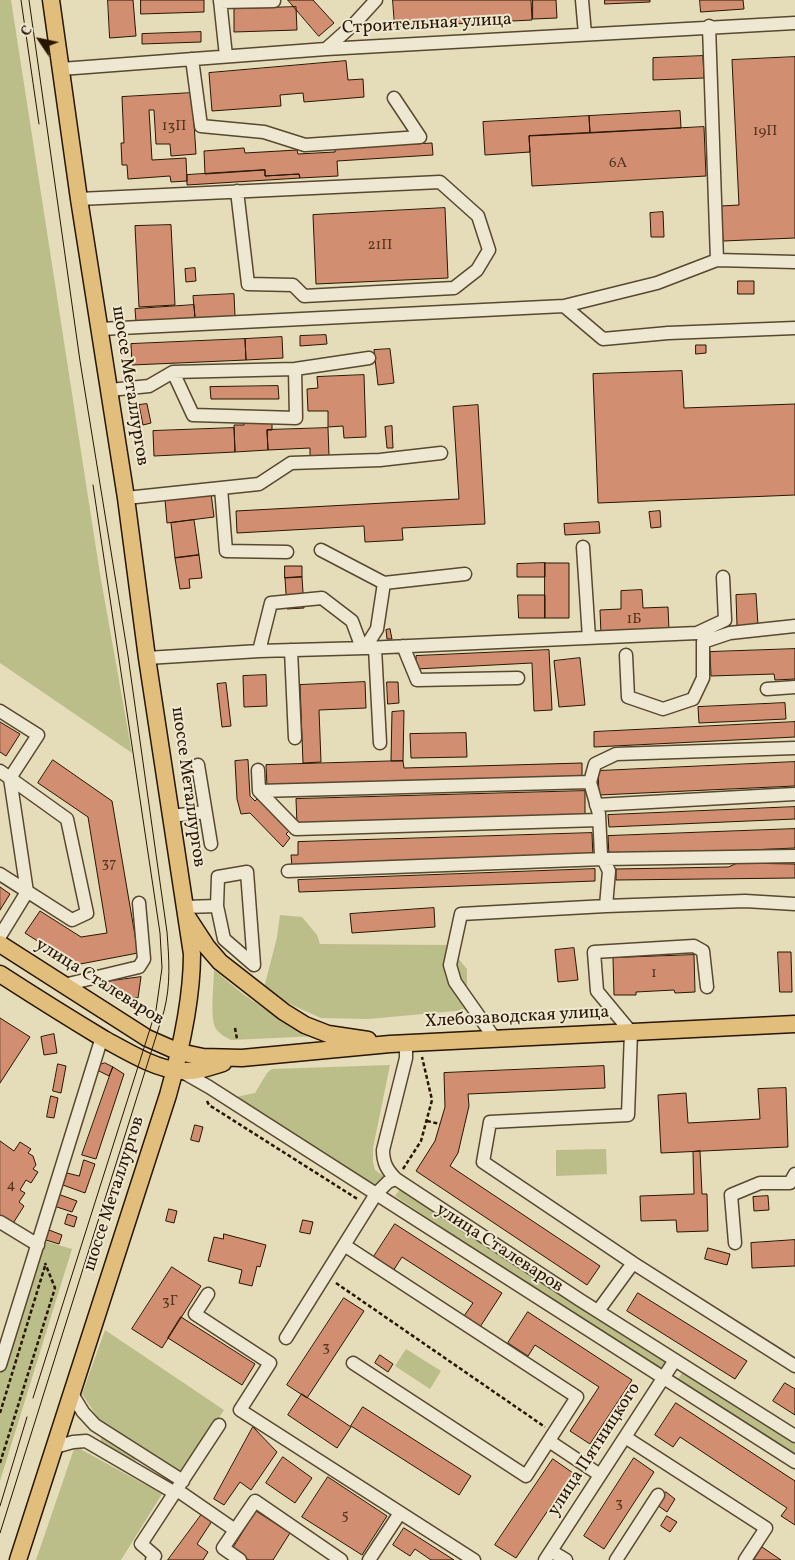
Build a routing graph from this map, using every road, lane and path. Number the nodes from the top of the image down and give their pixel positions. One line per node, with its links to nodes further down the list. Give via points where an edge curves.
1 (50, 0): 12 (main road, шоссе Металлургов)
2 (376, 0): 9 (street)
3 (582, 0): 8 (street)
4 (220, 1): 5 (street); 10 (street)
5 (274, 1)
6 (795, 23): 7 (street, Строительная улица)
7 (708, 26): 8 (street, Строительная улица); 16 (street)
8 (585, 34): 9 (street, Строительная улица)
9 (326, 49): 10 (street, Строительная улица)
10 (226, 56): 11 (street, Строительная улица)
11 (192, 59): 12 (street, Строительная улица); 13 (street, via 201,126 264,132 305,145 420,137)
12 (61, 69): 15 (main road, шоссе Металлургов)
13 (394, 98)
14 (237, 191): 14 (street, via 248,284 293,285 304,296 454,288 477,270 489,250 478,216 440,182); 15 (street)
15 (79, 199): 20 (main road, шоссе Металлургов)
16 (717, 260): 17 (street); 18 (street, via 658,283)
17 (795, 262)
18 (564, 306): 19 (street, via 603,339); 20 (street)
19 (795, 328)
20 (100, 329): 24 (main road, шоссе Металлургов)
21 (368, 358): 22 (street)
22 (295, 369): 23 (street); 23 (street, via 296,418 193,415)
23 (173, 372): 24 (street, via 149,386)
24 (110, 390): 27 (main road, шоссе Металлургов)
25 (442, 453): 26 (street, via 380,460 291,463 259,484)
26 (221, 488): 27 (street); 30 (street, via 226,552)
27 (126, 498): 41 (main road, шоссе Металлургов)
28 (583, 547): 35 (street)
29 (321, 550): 33 (street)
30 (287, 552)
31 (465, 574): 33 (street)
32 (723, 577): 35 (street, via 725,620 697,633)
33 (384, 582): 37 (street, via 377,629)
34 (795, 626): 40 (street, via 730,632 702,642 703,678 693,700 663,709 628,697)
35 (589, 638): 36 (street)
36 (403, 646): 37 (street); 42 (street, via 417,680)
37 (368, 648): 38 (street); 39 (street, via 352,621 322,598 271,604); 47 (street)
38 (290, 650): 39 (street); 46 (street)
39 (260, 651): 41 (street)
40 (626, 656)
41 (147, 658): 57 (main road, шоссе Металлургов)
42 (518, 678)
43 (795, 687): 44 (street)
44 (767, 689)
45 (0, 711): 51 (street, via 38,736)
46 (295, 738)
47 (380, 744)
48 (795, 748): 52 (street, via 616,754 595,764)
49 (198, 765): 56 (street)
50 (258, 770): 53 (street)
51 (5, 775): 64 (street); 64 (street, via 67,819 87,913 72,920)
52 (590, 782): 53 (street); 55 (street)
53 (259, 791): 58 (street, via 296,829)
54 (795, 794): 55 (street)
55 (596, 805): 58 (street)
56 (206, 812): 57 (street); 59 (street)
57 (171, 816): 69 (main road, шоссе Металлургов)
58 (599, 820): 61 (street)
59 (211, 844)
60 (795, 856): 61 (street)
61 (603, 859): 62 (street); 68 (street, via 609,872)
62 (288, 871)
63 (0, 874): 64 (street)
64 (27, 892): 70 (street)
65 (139, 903): 73 (street, via 144,958 139,966)
66 (795, 904): 68 (street, via 745,901)
67 (217, 906): 67 (street, via 224,939 254,965 247,872 218,877); 69 (street)
68 (606, 906): 81 (street, via 461,914 450,965 455,982)
69 (185, 910): 82 (main road, via 220,962 284,1012 328,1034); 83 (main road, шоссе Металлургов, via 192,977)
70 (0, 936)
71 (0, 944): 73 (main road, улица Сталеваров)
72 (0, 974): 79 (main road, улица Сталеваров)
73 (64, 985): 75 (main road, улица Сталеваров)
74 (707, 987): 78 (street, via 704,951 694,946 594,952 597,991)
75 (114, 1017): 79 (main road); 83 (main road, улица Сталеваров, via 147,1038)
76 (795, 1024): 78 (main road, Хлебозаводская улица)
77 (235, 1028): 80 (path)
78 (631, 1032): 81 (main road, Хлебозаводская улица); 97 (street, via 628,1115 490,1122 483,1162)
79 (102, 1038): 86 (main road, улица Сталеваров, via 140,1058); 95 (street)
80 (237, 1039)
81 (495, 1039): 82 (main road, Хлебозаводская улица)
82 (398, 1044): 85 (main road, Хлебозаводская улица); 90 (street, via 406,1058 383,1150 386,1167)
83 (179, 1052): 85 (main road, Хлебозаводская улица, via 203,1057); 86 (main road, шоссе Металлургов)
84 (422, 1057): 88 (path, via 432,1100)
85 (242, 1058): 86 (main road, Хлебозаводская улица, via 193,1071)
86 (178, 1071): 92 (street, улица Сталеваров, via 209,1087); 108 (main road, шоссе Металлургов)
87 (206, 1097): 92 (path, via 209,1105 364,1204)
88 (427, 1120): 89 (path); 90 (path, via 422,1141)
89 (440, 1124)
90 (399, 1174): 92 (street); 101 (street, улица Сталеваров)
91 (795, 1174): 94 (street, via 790,1182 760,1183 731,1196)
92 (374, 1198): 96 (street); 107 (street, улица Сталеваров)
93 (0, 1222): 95 (street)
94 (736, 1243)
95 (38, 1245): 98 (path); 105 (street)
96 (344, 1246): 102 (street); 113 (street, via 577,1398)
97 (633, 1263): 101 (street); 106 (street)
98 (46, 1264): 109 (path); 118 (path, via 55,1288)
99 (334, 1282): 113 (path)
100 (208, 1294): 122 (street, via 195,1314 270,1363 240,1410)
101 (598, 1311): 103 (street, улица Сталеваров)
102 (286, 1338)
103 (675, 1360): 107 (street, улица Пятницкого); 112 (street, улица Сталеваров)
104 (353, 1363): 113 (street, via 526,1476)
105 (0, 1366)
106 (795, 1366)
107 (663, 1378): 114 (street, улица Пятницкого); 117 (street, улица Сталеваров)
108 (72, 1394): 110 (street); 116 (main road, шоссе Металлургов)
109 (0, 1413)
110 (95, 1425): 115 (street); 120 (street)
111 (220, 1425): 120 (street)
112 (795, 1436)
113 (551, 1437): 119 (street)
114 (625, 1437): 119 (street, улица Пятницкого); 134 (street, via 766,1528)
115 (86, 1441): 116 (street); 120 (street)
116 (55, 1448): 126 (main road, шоссе Металлургов)
117 (795, 1462)
118 (0, 1463)
119 (600, 1474): 125 (street, улица Пятницкого)
120 (178, 1488): 123 (street); 127 (street, via 142,1544 155,1556)
121 (658, 1495): 133 (street)
122 (400, 1513): 130 (street); 131 (street)
123 (235, 1530): 124 (street, via 255,1501); 128 (street, via 223,1548)
124 (324, 1555): 129 (street)
125 (548, 1555): 132 (street)
126 (18, 1560)
127 (152, 1560)
128 (240, 1560)
129 (341, 1560)
130 (369, 1560)
131 (474, 1560)
132 (566, 1560)
133 (616, 1560)
134 (745, 1560)

